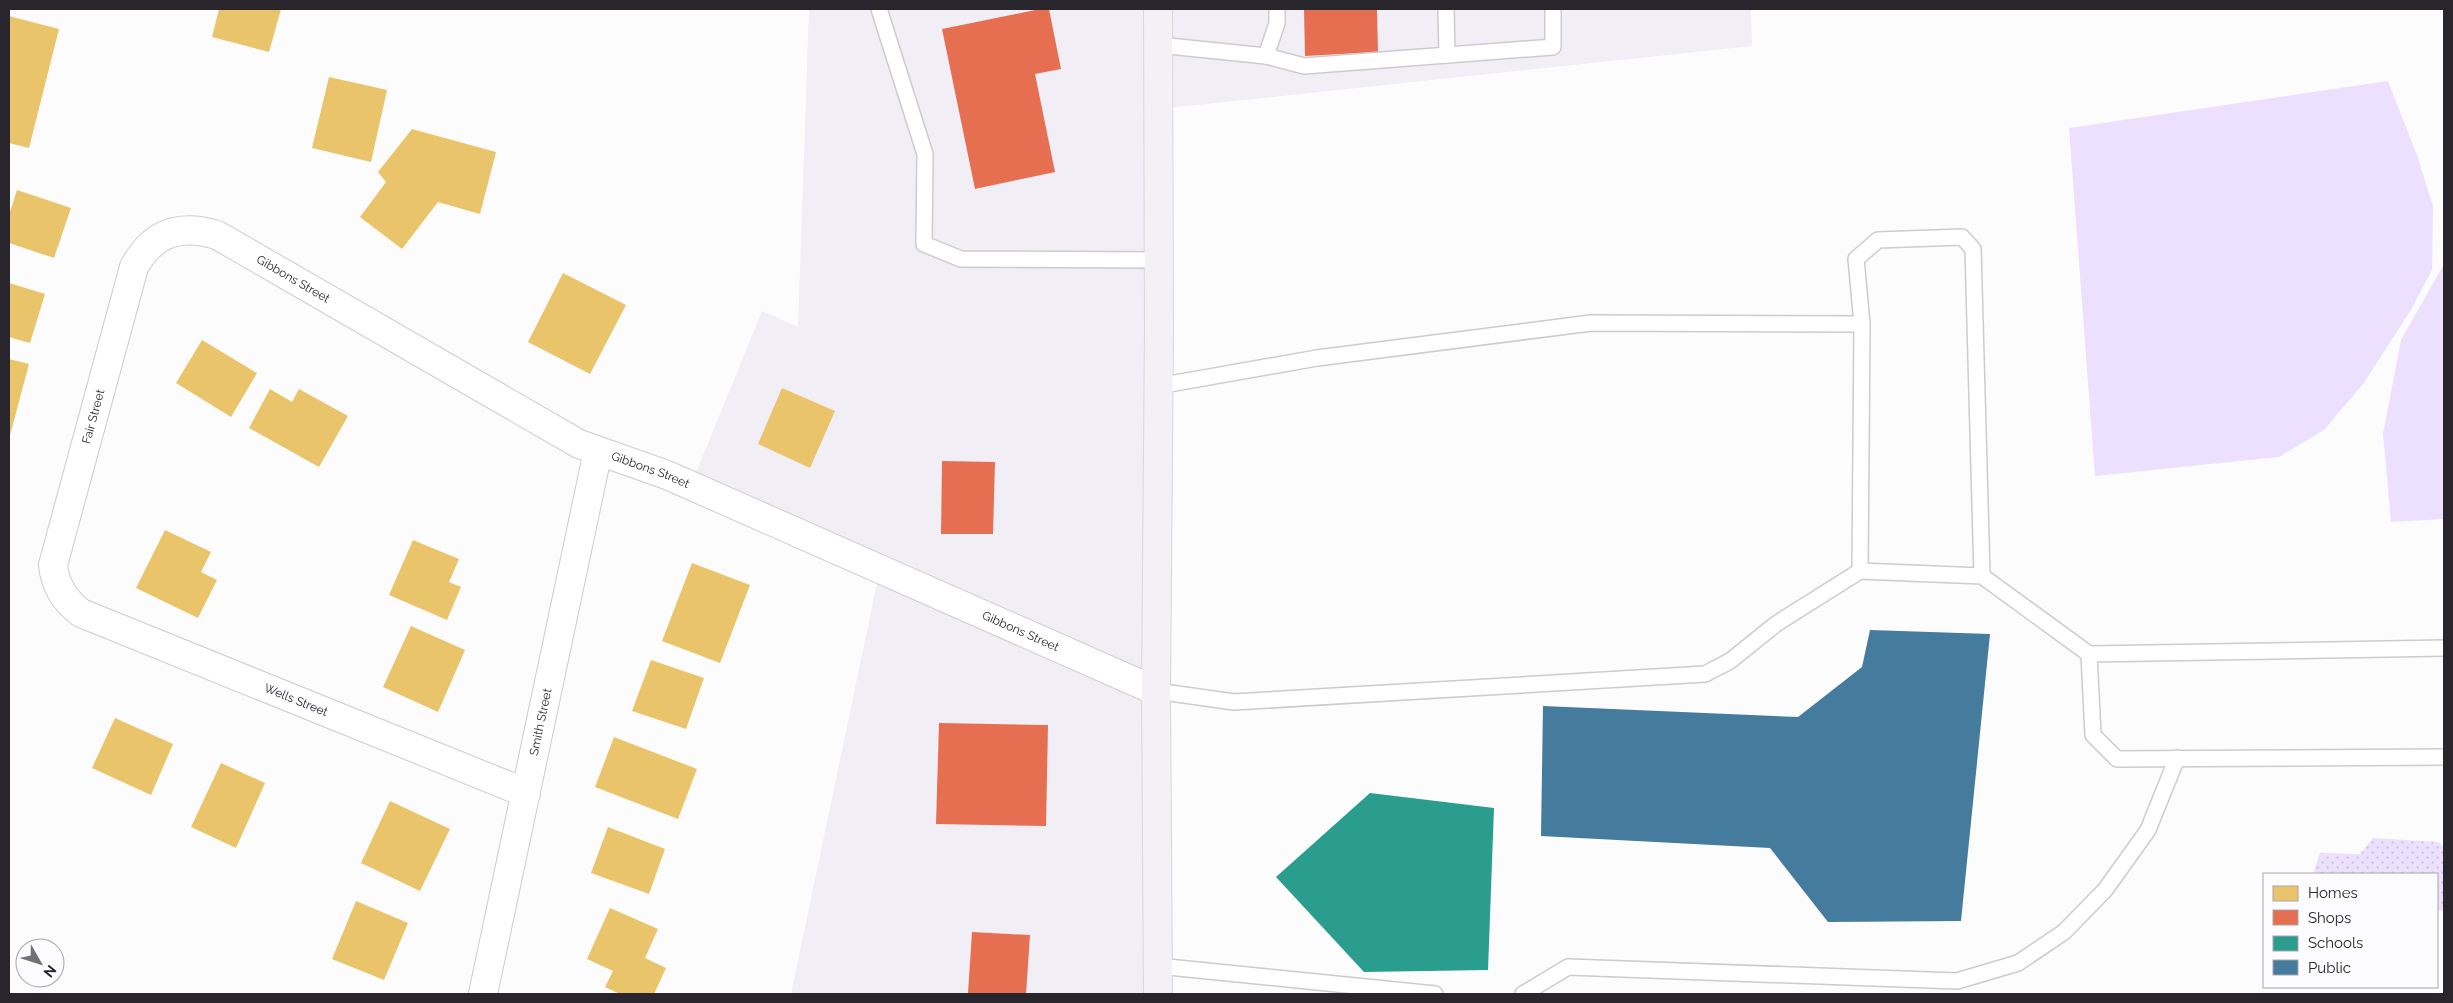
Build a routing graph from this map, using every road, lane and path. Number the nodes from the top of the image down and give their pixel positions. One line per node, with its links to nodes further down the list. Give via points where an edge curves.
1 (879, 9): 10 (lane, via 925,154 924,244 961,259)
2 (1158, 9): 6 (main road)
3 (1277, 9): 8 (lane, via 1277,23)
4 (1446, 9): 7 (lane)
5 (1553, 9): 7 (lane, via 1553,47)
6 (1159, 45): 8 (lane); 10 (main road)
7 (1447, 55): 8 (lane, via 1304,66)
8 (1266, 56)
9 (161, 236): 13 (street, Gibbons Street, via 184,229 218,235 579,444); 16 (street, Fair Street, via 134,267 53,565 54,576)
10 (1157, 260): 12 (main road)
11 (1862, 324): 12 (lane, via 1591,323 1317,358); 14 (lane); 15 (lane, via 1856,259 1878,240 1962,237 1973,249)
12 (1158, 386): 19 (main road)
13 (598, 451): 19 (street, Gibbons Street, via 667,475); 22 (street, Smith Street)
14 (1860, 570): 15 (lane); 19 (lane, via 1776,624 1730,661 1705,674 1234,702)
15 (1982, 576): 18 (lane)
16 (68, 604): 22 (street, Wells Street, via 81,614)
17 (2444, 648): 18 (lane)
18 (2089, 654): 21 (lane, via 2094,735 2117,759)
19 (1156, 691): 23 (main road)
20 (2444, 757): 21 (lane)
21 (2177, 758): 27 (lane, via 2148,830 2105,890 2064,932 2018,963 1957,981 1568,966)
22 (526, 793): 24 (street, Smith Street)
23 (1158, 966): 25 (main road); 26 (lane)
24 (482, 994)
25 (1158, 994)
26 (1435, 994)
27 (1523, 994)

